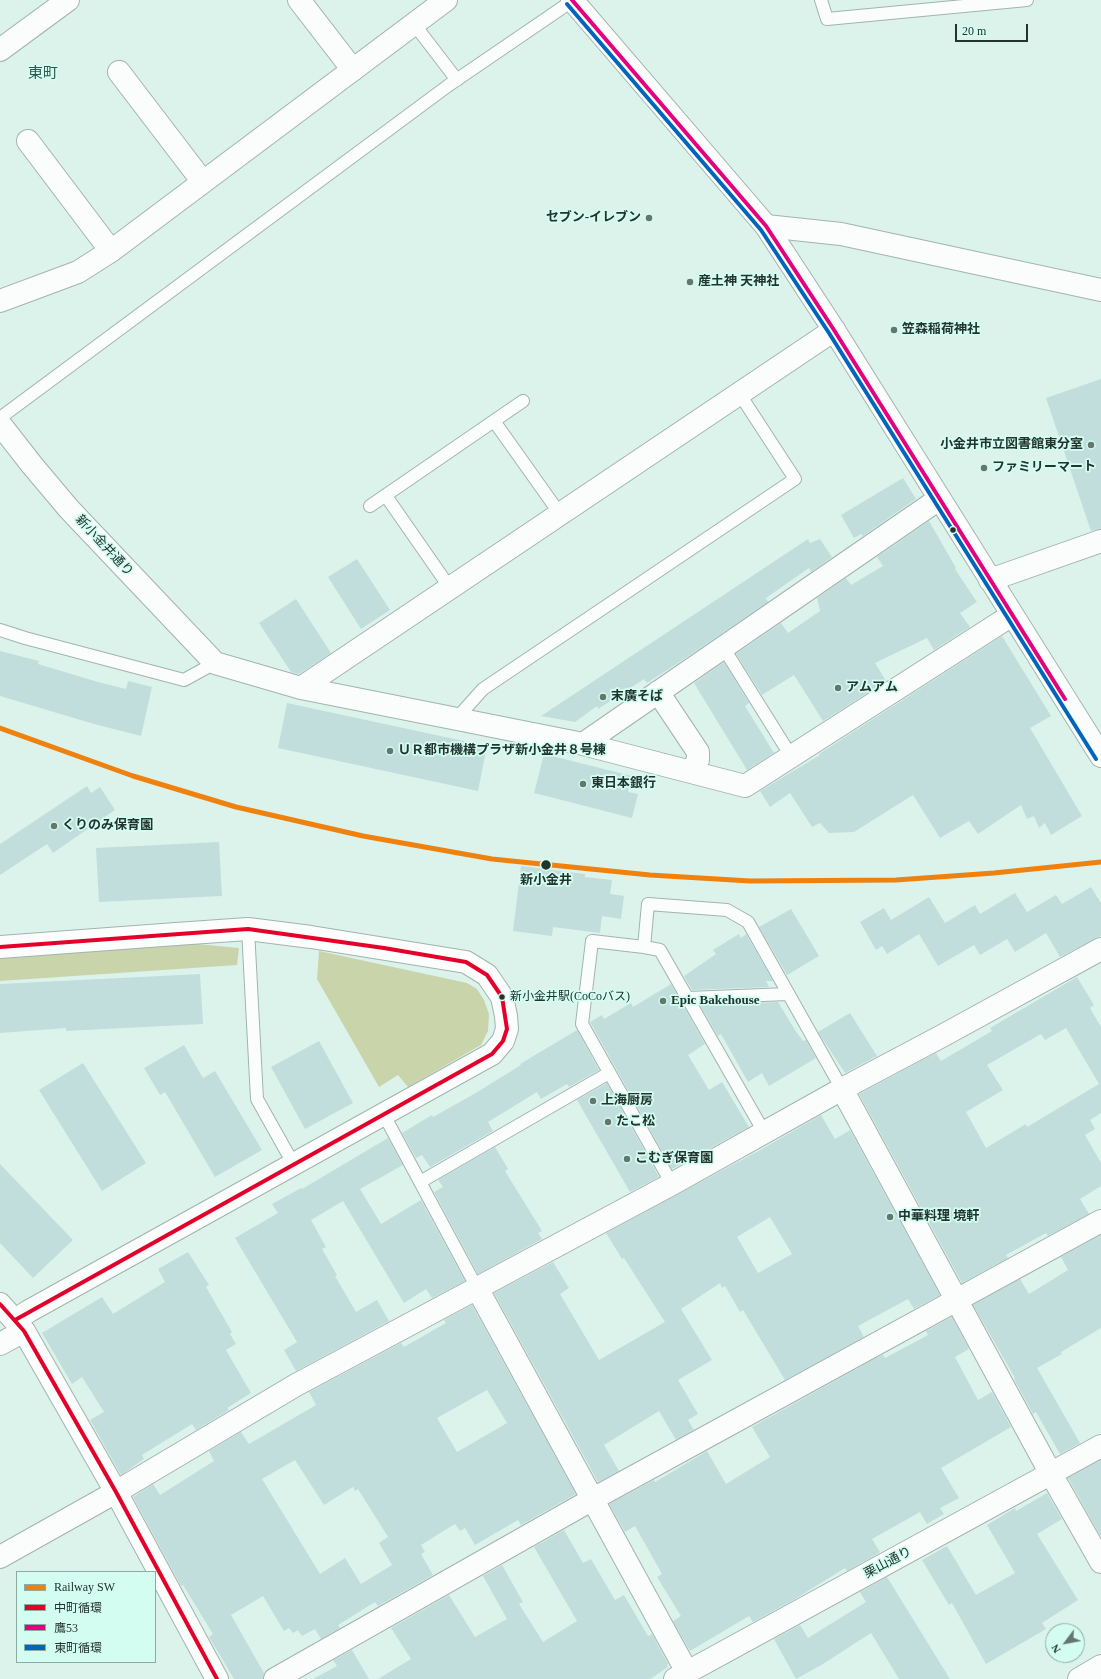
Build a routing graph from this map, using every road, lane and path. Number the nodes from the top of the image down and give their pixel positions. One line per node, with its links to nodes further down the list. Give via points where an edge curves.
1 (68, 0): 8 (street)
2 (299, 0): 9 (street)
3 (446, 0): 7 (street)
4 (572, 0): 11 (lane); 14 (street)
5 (821, 0): 6 (lane, via 827,19)
6 (1027, 0)
7 (414, 24): 9 (street); 11 (lane)
8 (0, 50)
9 (353, 70): 13 (street)
10 (119, 72): 13 (street)
11 (457, 80): 21 (lane)
12 (28, 141): 15 (street)
13 (203, 182): 15 (street)
14 (766, 226): 16 (street, via 841,234); 18 (street)
15 (111, 251): 17 (street, via 78,272)
16 (1101, 290)
17 (0, 301)
18 (834, 330): 19 (street); 25 (street)
19 (739, 394): 27 (street); 37 (lane, via 795,479 483,689)
20 (523, 401): 22 (lane)
21 (0, 418)
22 (494, 421): 24 (lane); 27 (lane)
23 (0, 424): 34 (street, 新小金井通り, via 69,509)
24 (386, 496): 26 (lane); 30 (lane)
25 (939, 499): 29 (street); 33 (street)
26 (370, 506)
27 (560, 514): 30 (street)
28 (1101, 542): 29 (street)
29 (990, 580): 31 (street)
30 (450, 588): 35 (street)
31 (1012, 615): 39 (street); 40 (street)
32 (0, 630): 34 (lane, via 184,680)
33 (723, 648): 36 (street); 39 (lane)
34 (215, 663): 35 (street)
35 (302, 688): 37 (street)
36 (658, 692): 38 (street); 41 (street, via 698,752 698,760)
37 (457, 718): 38 (street)
38 (582, 744): 41 (street)
39 (790, 756): 41 (street, via 745,786)
40 (1101, 756)
41 (692, 772)
42 (248, 929): 43 (street); 50 (street, via 466,962 487,975 502,997 505,1009 507,1029 503,1041 492,1054); 52 (lane, via 257,1099)
43 (0, 947)
44 (644, 947): 46 (lane, via 648,904 727,910 748,922); 47 (lane, via 660,950); 48 (lane, via 592,941 582,1024)
45 (1101, 949): 49 (street)
46 (788, 994): 47 (lane); 49 (lane)
47 (688, 998): 51 (lane)
48 (609, 1072): 53 (lane); 54 (lane)
49 (842, 1089): 51 (street); 57 (street)
50 (384, 1115): 52 (street); 53 (lane)
51 (764, 1132): 54 (street)
52 (294, 1165): 59 (street, via 29,1311)
53 (420, 1182): 56 (lane)
54 (672, 1184): 56 (street)
55 (1101, 1221): 57 (street)
56 (477, 1288): 63 (street, via 296,1385); 64 (street)
57 (957, 1300): 62 (street); 64 (street)
58 (0, 1304): 59 (street)
59 (20, 1326): 60 (street); 63 (street)
60 (0, 1344)
61 (1101, 1446): 62 (street, 栗山通り)
62 (1051, 1474): 66 (street); 68 (street, 栗山通り)
63 (116, 1492): 65 (street); 69 (street)
64 (593, 1499): 68 (street); 70 (street)
65 (0, 1557)
66 (1101, 1562)
67 (1101, 1666): 71 (street)
68 (681, 1676)
69 (218, 1679)
70 (275, 1679)
71 (1079, 1679)

